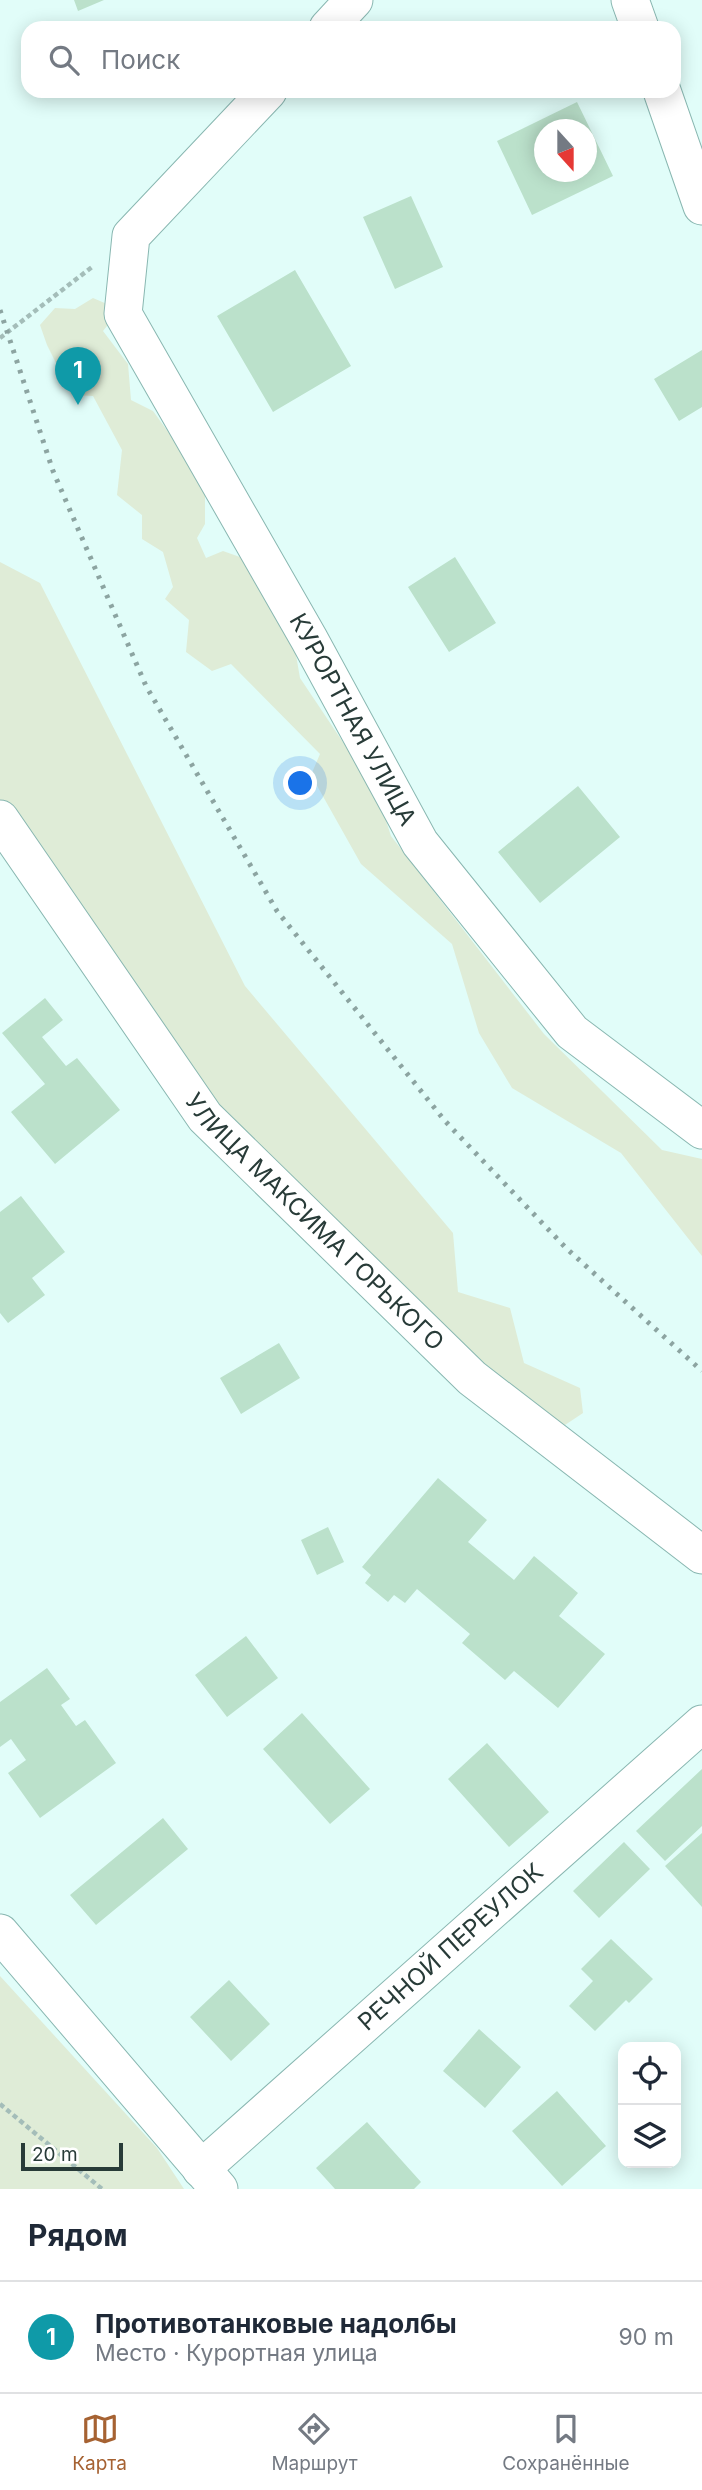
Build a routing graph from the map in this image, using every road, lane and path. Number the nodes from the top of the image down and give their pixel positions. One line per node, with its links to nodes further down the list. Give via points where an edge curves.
1 (354, 0): 3 (street)
2 (630, 0): 4 (street)
3 (334, 21)
4 (638, 21)
5 (261, 98): 8 (street)
6 (664, 98): 7 (street)
7 (702, 206)
8 (131, 236): 9 (path); 11 (street, КУРОРТНАЯ УЛИЦА, via 123,314 420,843 572,1032)
9 (0, 338)
10 (0, 819): 12 (street, УЛИЦА МАКСИМА ГОРЬКОГО, via 205,1116 472,1378)
11 (702, 1130)
12 (702, 1555)
13 (702, 1724): 16 (street, РЕЧНОЙ ПЕРЕУЛОК)
14 (0, 1933): 16 (street)
15 (0, 2104): 17 (path)
16 (210, 2179)
17 (102, 2189)

